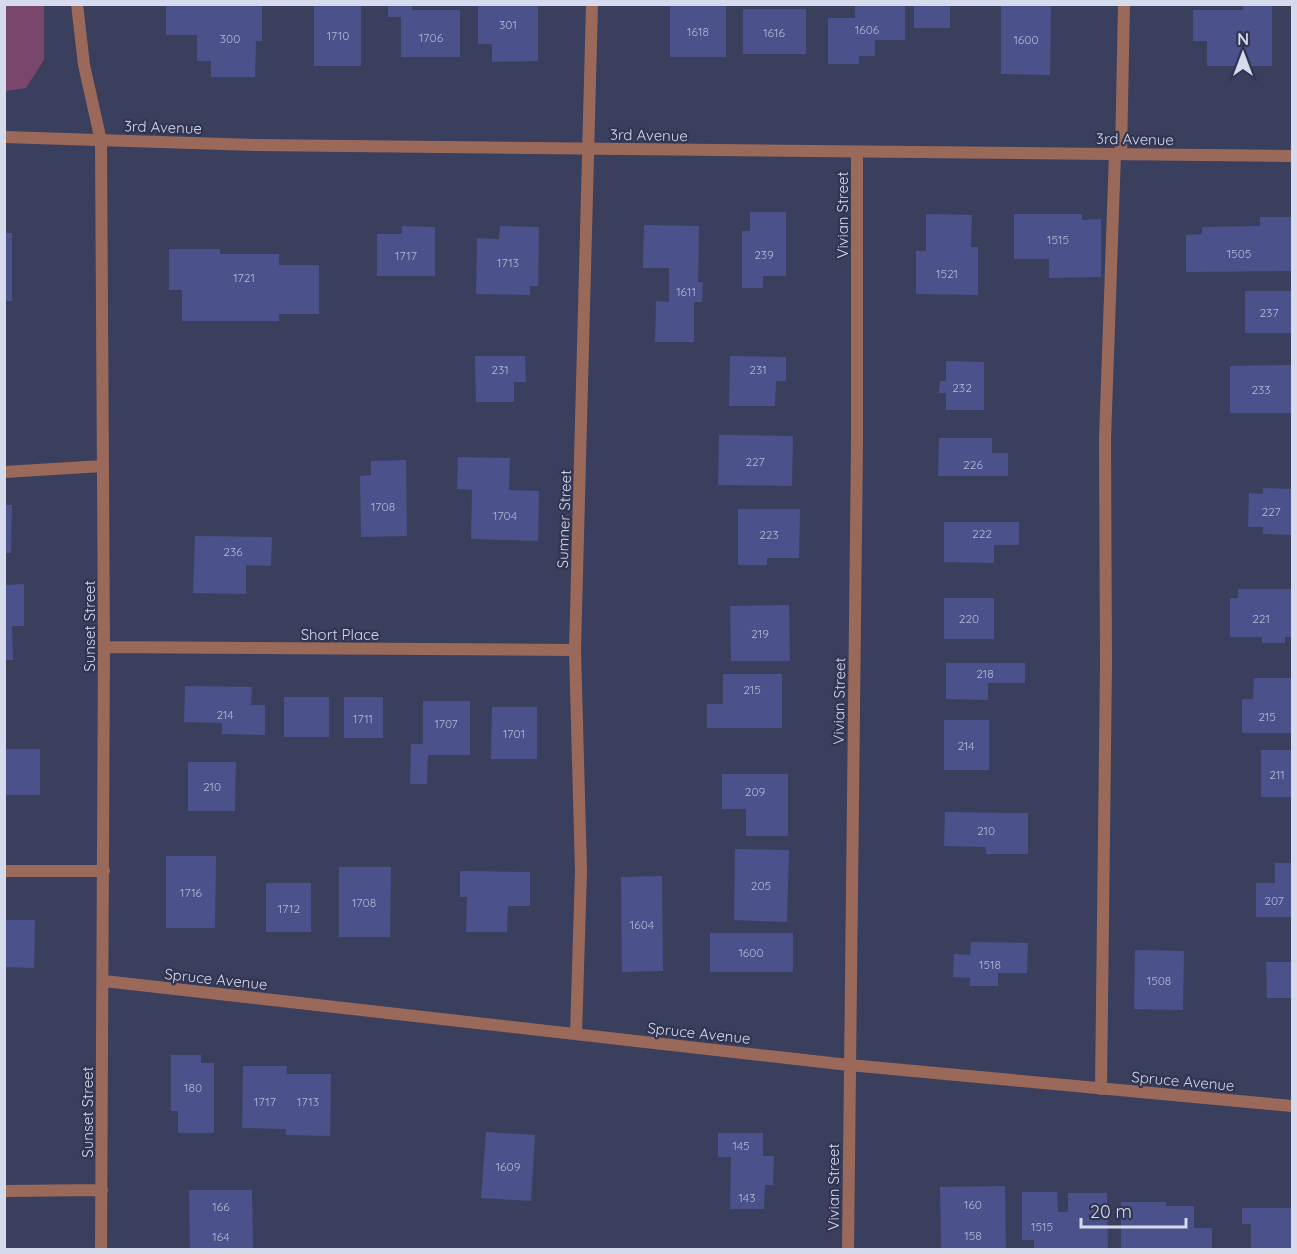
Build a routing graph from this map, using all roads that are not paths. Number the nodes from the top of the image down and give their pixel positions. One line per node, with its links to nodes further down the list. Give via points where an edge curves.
1 (77, 4): 5 (street, Sunset Street, via 84,65)
2 (592, 4): 6 (street, Sumner Street)
3 (1124, 4): 8 (street)
4 (4, 137): 5 (street, 3rd Avenue)
5 (101, 141): 6 (street, 3rd Avenue); 10 (street, Sunset Street)
6 (589, 149): 7 (street, 3rd Avenue); 13 (street, Sumner Street)
7 (857, 152): 8 (street, 3rd Avenue); 18 (street, Vivian Street)
8 (1118, 154): 9 (street, 3rd Avenue); 19 (street, via 1105,439)
9 (1293, 156)
10 (103, 466): 11 (street); 12 (street, Sunset Street)
11 (4, 472)
12 (104, 647): 13 (street, Short Place); 15 (street, Sunset Street)
13 (575, 650): 17 (street, Sumner Street, via 580,871)
14 (4, 871): 15 (street)
15 (104, 871): 16 (street, Sunset Street)
16 (104, 981): 17 (street, Spruce Avenue); 21 (street, Sunset Street)
17 (576, 1034): 18 (street, Spruce Avenue)
18 (849, 1065): 19 (street, Spruce Avenue); 24 (street, Vivian Street)
19 (1101, 1089): 20 (street, Spruce Avenue)
20 (1293, 1106)
21 (102, 1190): 22 (street); 23 (street, Sunset Street)
22 (4, 1191)
23 (101, 1250)
24 (848, 1250)

